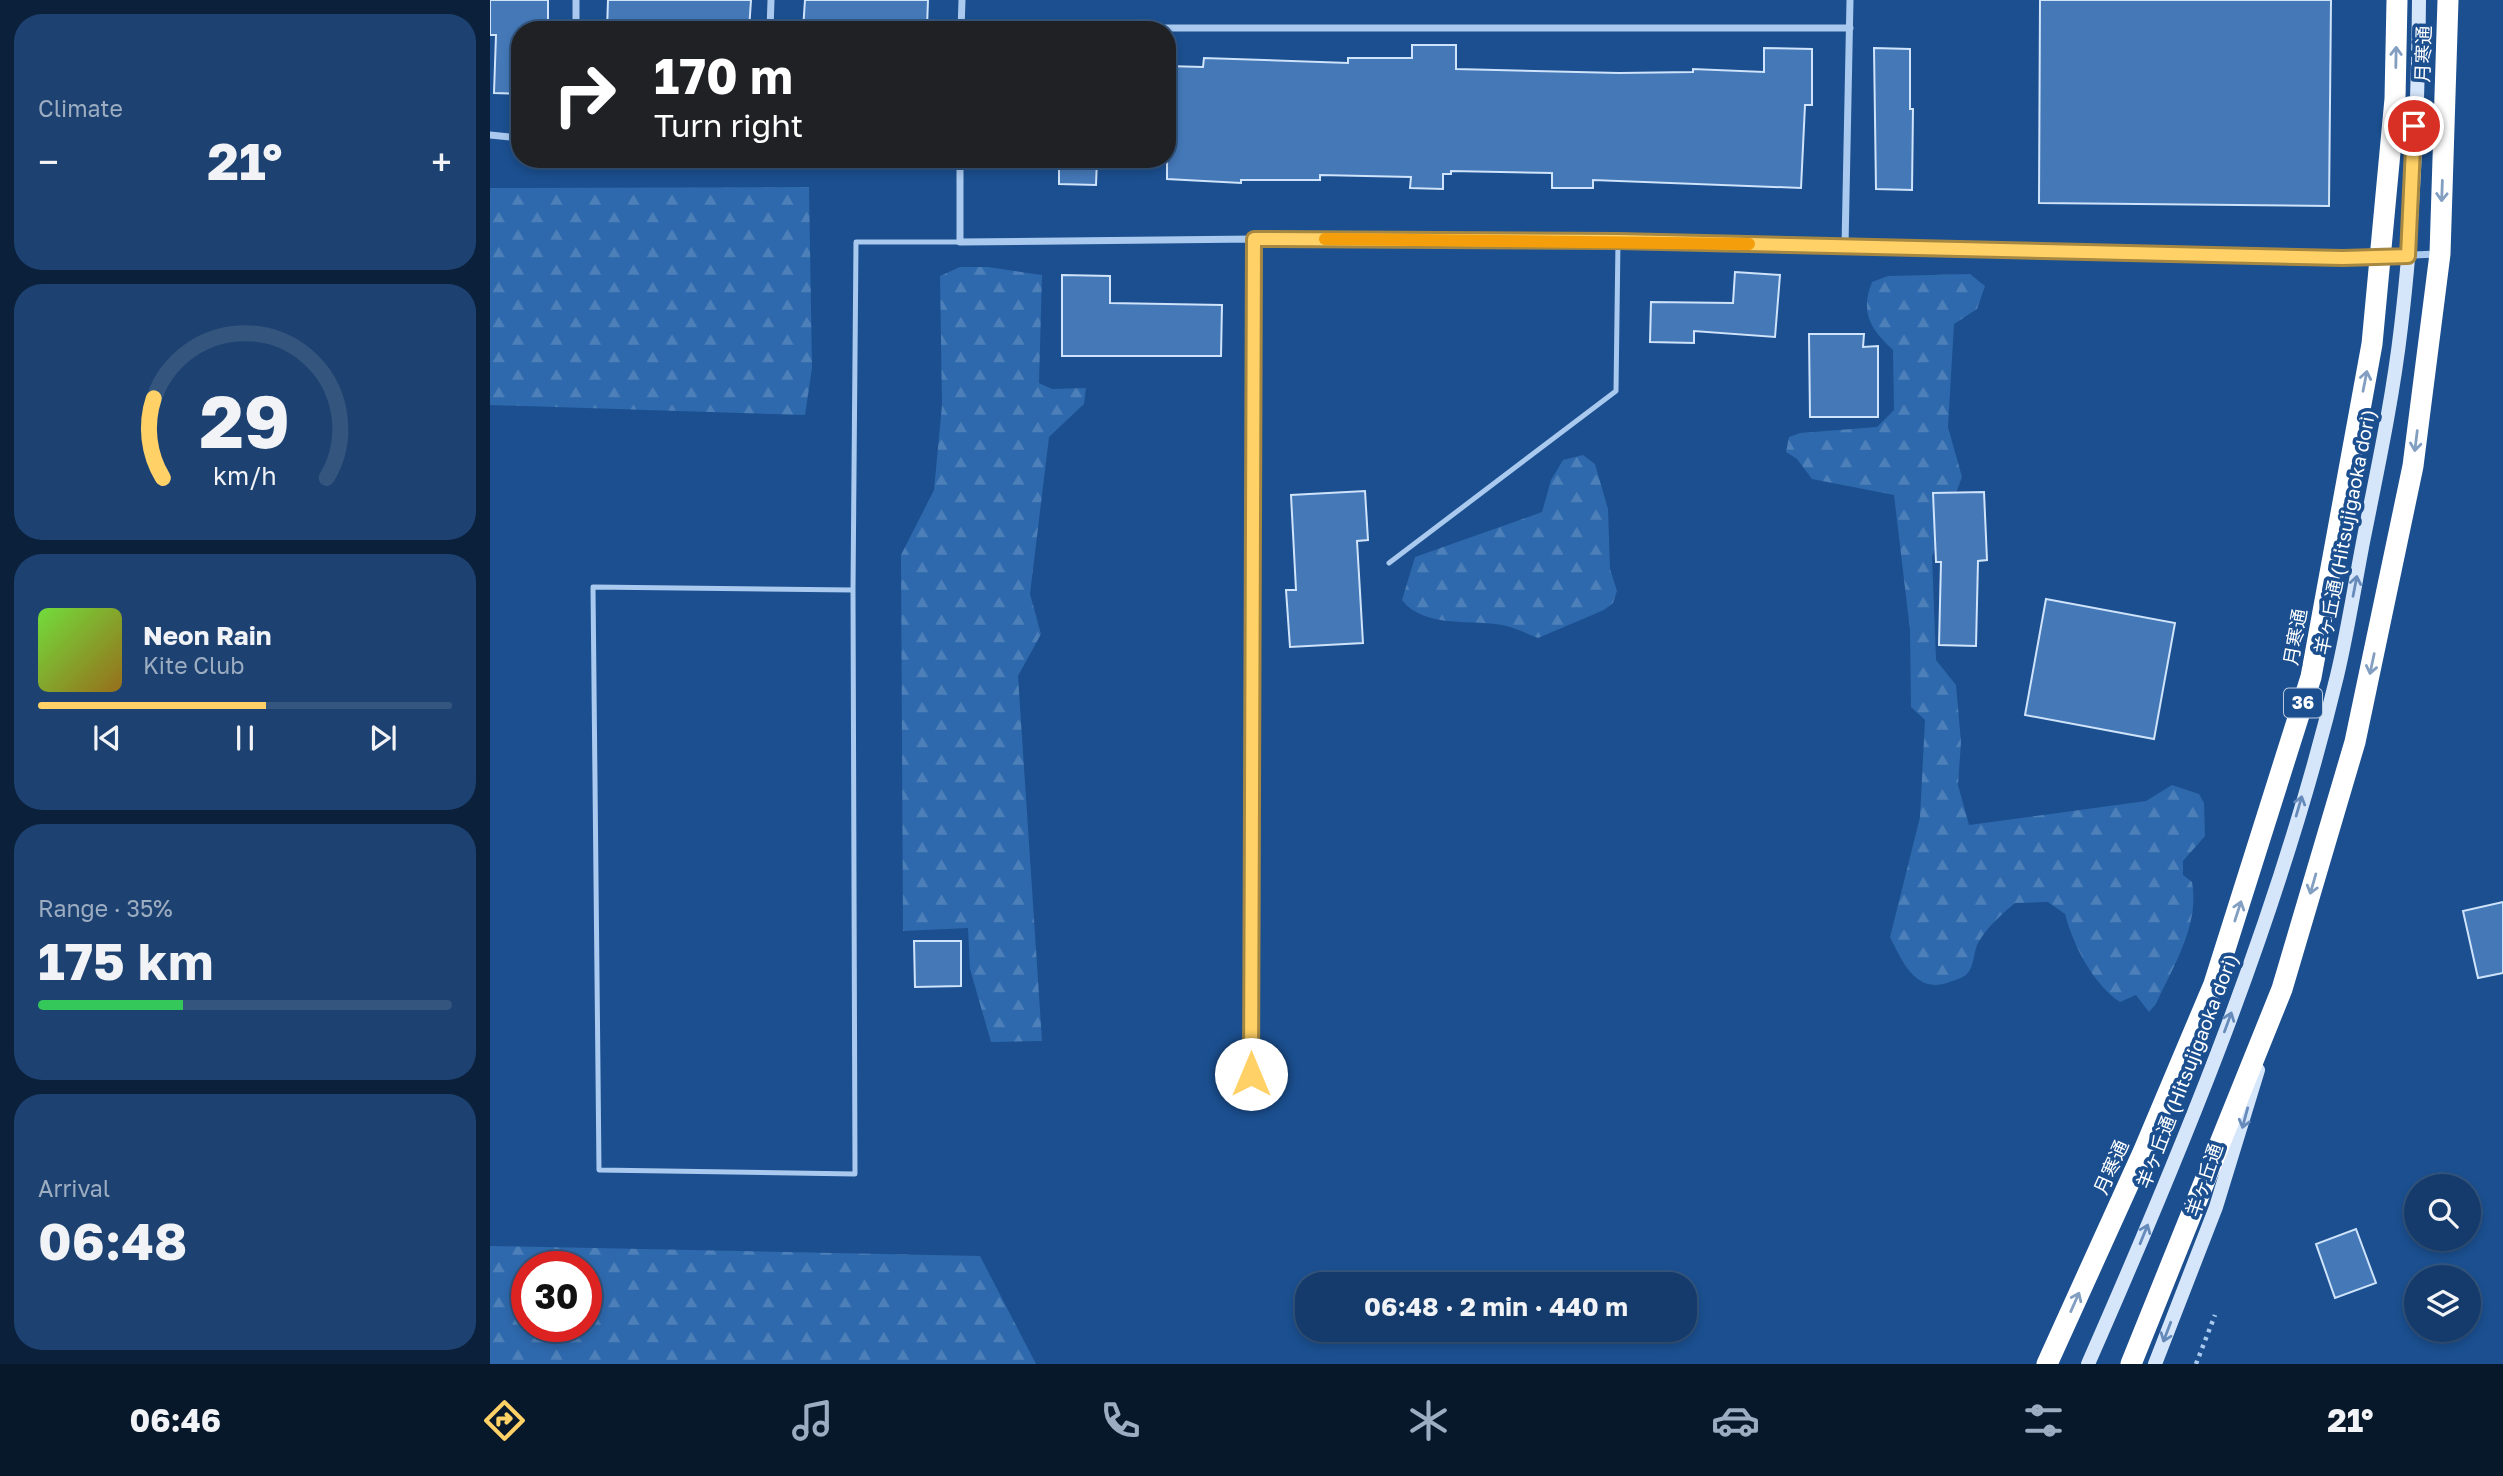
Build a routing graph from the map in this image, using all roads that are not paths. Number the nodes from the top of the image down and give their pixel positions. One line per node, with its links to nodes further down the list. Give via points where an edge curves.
1 (576, 0): 8 (street)
2 (771, 0): 9 (street)
3 (962, 0): 10 (street)
4 (1850, 0): 11 (street)
5 (2398, 0): 22 (highway, 月寒通 / 36, one-way to 5, via 2395,99)
6 (2418, 0): 21 (main road, 羊ヶ丘通 (Hitsujigaoka dori))
7 (2448, 0): 20 (highway, 月寒通, one-way to 20)
8 (576, 21)
9 (770, 21)
10 (961, 21)
11 (1850, 28): 12 (street); 19 (street)
12 (1176, 29)
13 (490, 135): 14 (street)
14 (511, 137)
15 (960, 168): 18 (street)
16 (1254, 239): 17 (street); 18 (street); 26 (street)
17 (1618, 241): 19 (street); 23 (lane, via 1616,391)
18 (960, 242): 24 (lane, via 856,242)
19 (1845, 246): 22 (street)
20 (2440, 254): 21 (street); 25 (highway, 月寒通, one-way to 25, via 2413,466 2355,742)
21 (2408, 256): 22 (street); 28 (main road, 羊ヶ丘通 (Hitsujigaoka dori), one-way to 21, via 2209,1074 2282,868 2337,676 2380,455)
22 (2381, 258): 27 (highway, 月寒通 / 36, one-way to 22, via 2214,984 2311,677 2372,344)
23 (1389, 563)
24 (853, 590): 24 (lane, via 855,1174 599,1170 593,587)
25 (2276, 1005): 29 (highway, 月寒通); 30 (main road, 羊ヶ丘通, one-way to 30, via 2242,1131)
26 (1251, 1074)
27 (2047, 1364)
28 (2088, 1364)
29 (2131, 1364)
30 (2155, 1364)

